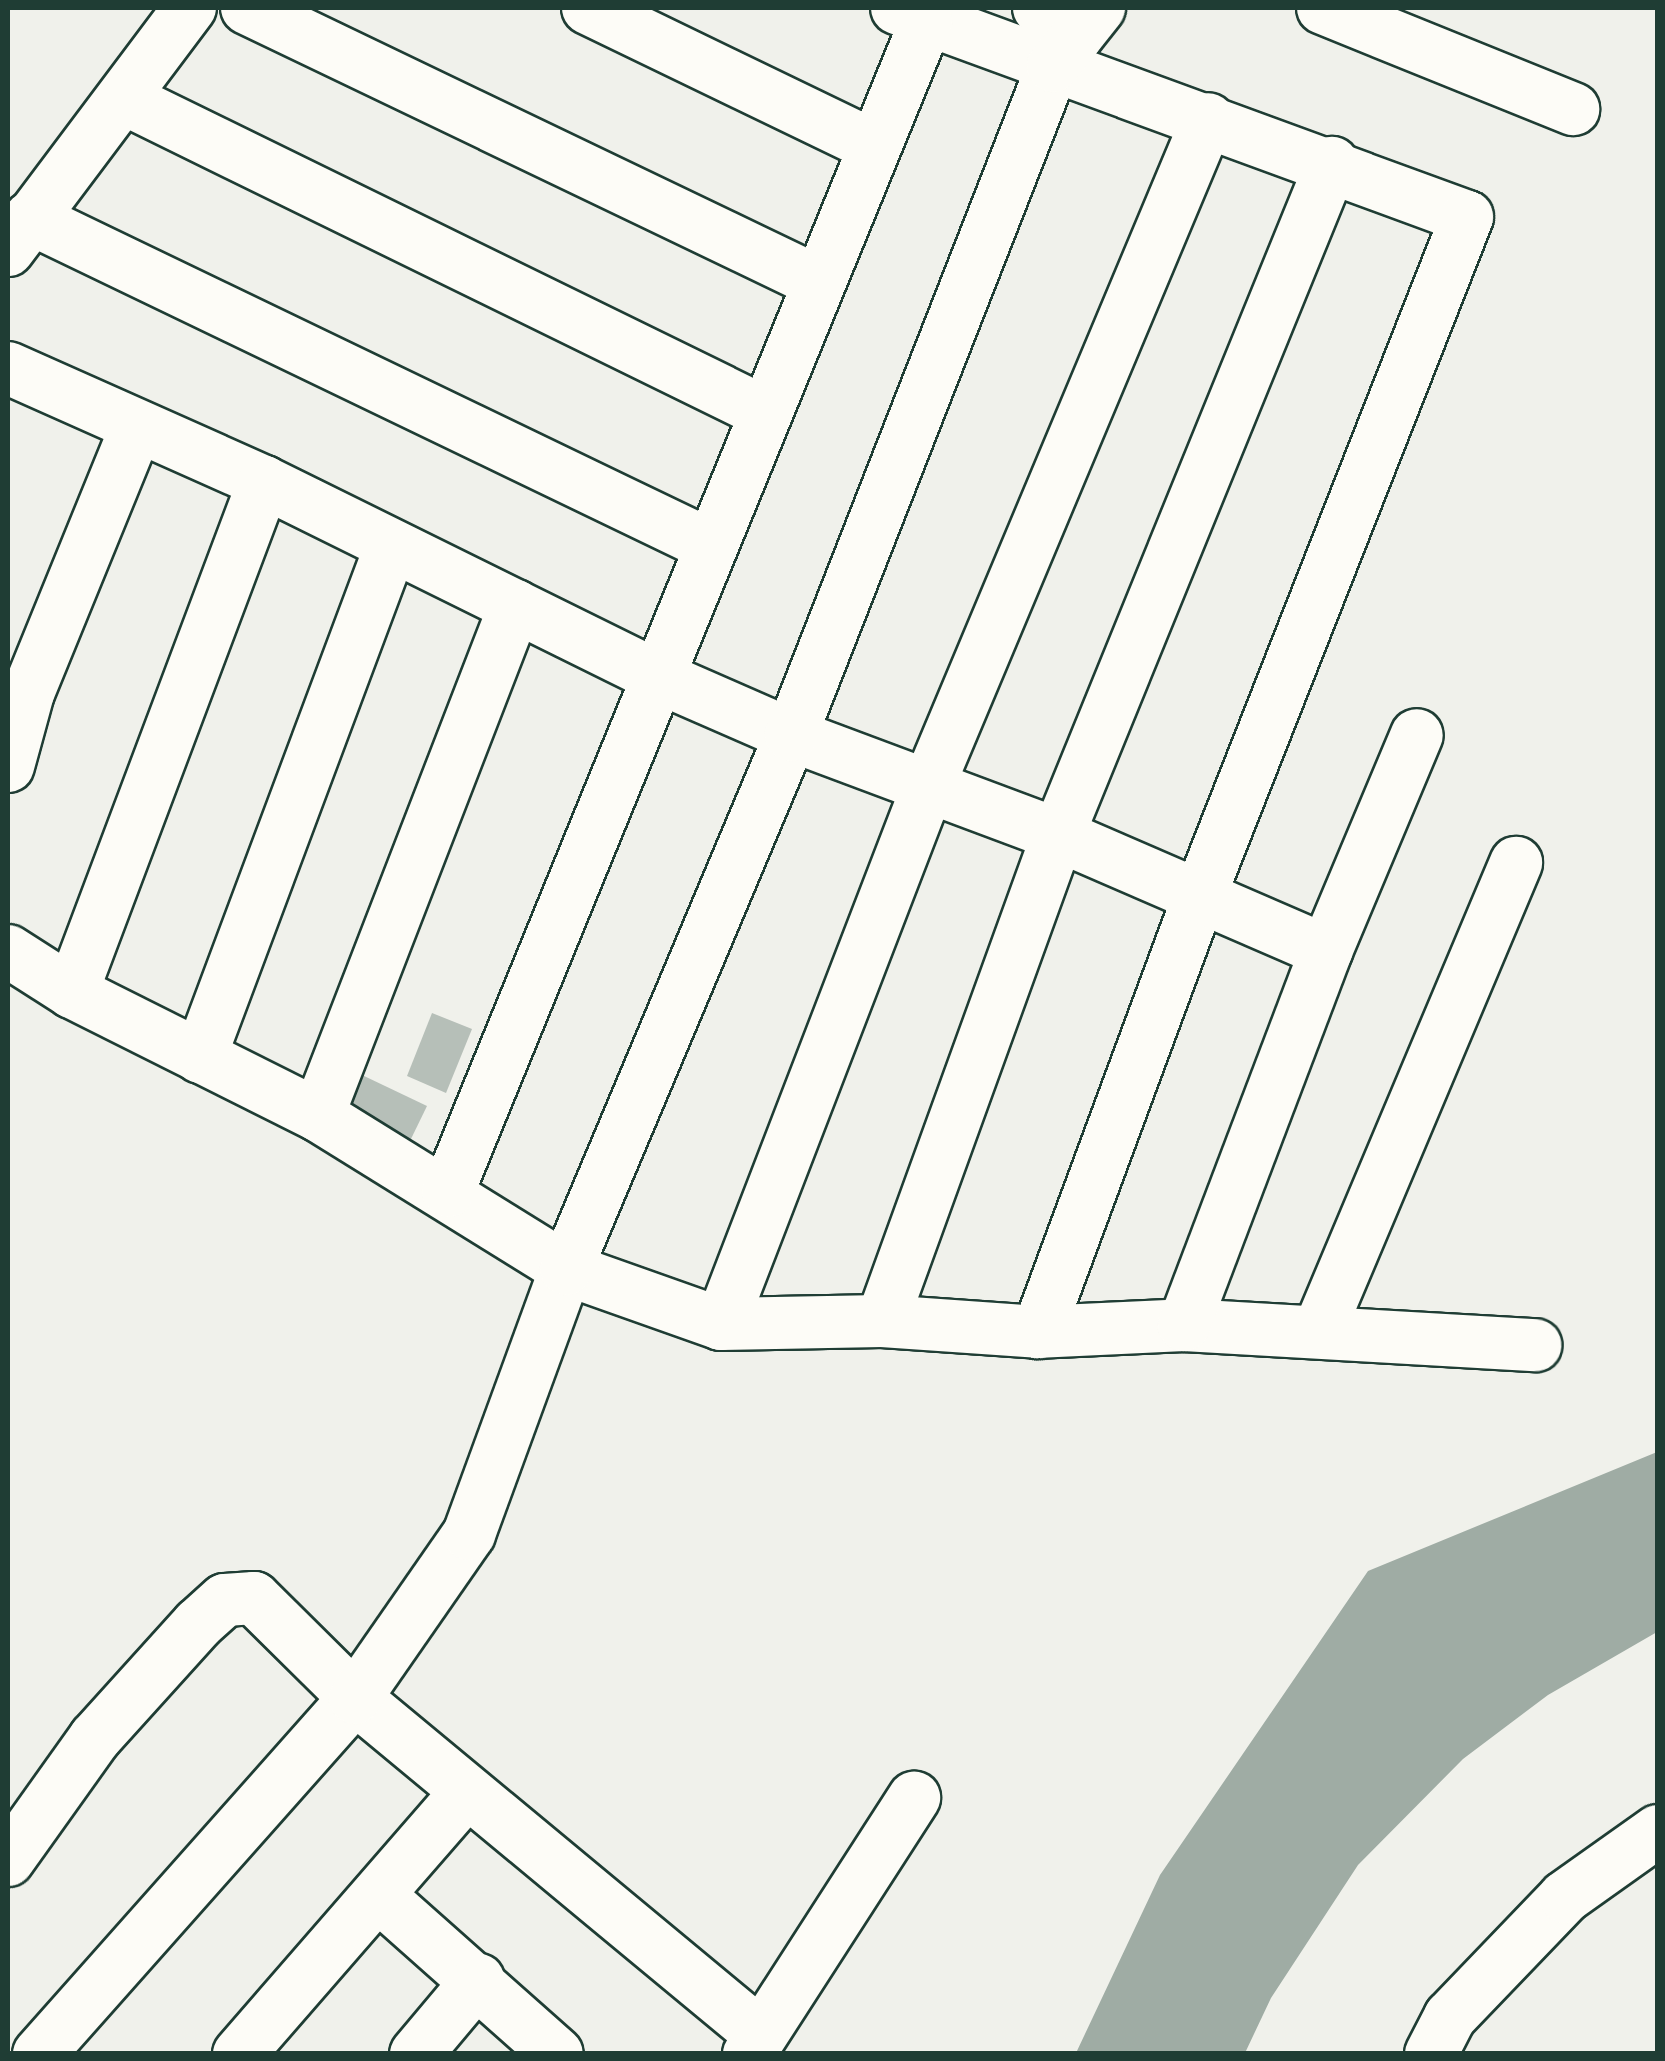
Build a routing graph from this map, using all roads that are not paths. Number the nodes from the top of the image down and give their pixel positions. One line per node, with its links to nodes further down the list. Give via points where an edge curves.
1 (190, 8): 7 (street)
2 (247, 8): 13 (street)
3 (588, 8): 10 (street)
4 (1323, 8): 8 (street)
5 (912, 14): 6 (street); 10 (street)
6 (1067, 29): 9 (street); 23 (street)
7 (124, 98): 12 (street); 15 (street)
8 (1573, 109)
9 (1208, 118): 11 (street); 26 (street)
10 (871, 145): 13 (street)
11 (1332, 163): 27 (street); 29 (street, via 1467,217)
12 (19, 234): 18 (street)
13 (816, 280): 15 (street)
14 (8, 368): 16 (street)
15 (766, 413): 18 (street)
16 (136, 429): 17 (street); 21 (street)
17 (264, 482): 19 (street); 32 (street)
18 (707, 544): 22 (street)
19 (390, 549): 20 (street); 33 (street)
20 (515, 606): 22 (street); 34 (street)
21 (18, 677): 25 (street)
22 (662, 679): 23 (street); 35 (street)
23 (791, 735): 26 (street); 36 (street)
24 (1418, 735): 31 (street)
25 (8, 766)
26 (929, 784): 27 (street); 38 (street)
27 (1058, 835): 29 (street); 37 (street)
28 (1516, 863): 40 (street)
29 (1198, 900): 31 (street); 41 (street)
30 (8, 951): 32 (street)
31 (1326, 952): 39 (street)
32 (72, 992): 33 (street)
33 (200, 1057): 34 (street)
34 (318, 1115): 35 (street)
35 (448, 1191): 36 (street)
36 (566, 1269): 38 (street); 43 (street, via 469,1534)
37 (882, 1321): 38 (street); 41 (street)
38 (721, 1324)
39 (1184, 1324): 40 (street); 41 (street)
40 (1320, 1328): 42 (street)
41 (1038, 1332)
42 (1535, 1345)
43 (355, 1698): 44 (street); 47 (street, via 254,1598 225,1600 95,1738); 51 (street)
44 (467, 1792): 48 (street); 50 (street)
45 (914, 1798): 50 (street)
46 (1658, 1831): 55 (street, via 1565,1897 1450,2017)
47 (8, 1860)
48 (378, 1895): 49 (street); 52 (street)
49 (478, 1980): 53 (street); 54 (street)
50 (755, 2044)
51 (39, 2054)
52 (239, 2054)
53 (416, 2054)
54 (557, 2054)
55 (1431, 2054)

